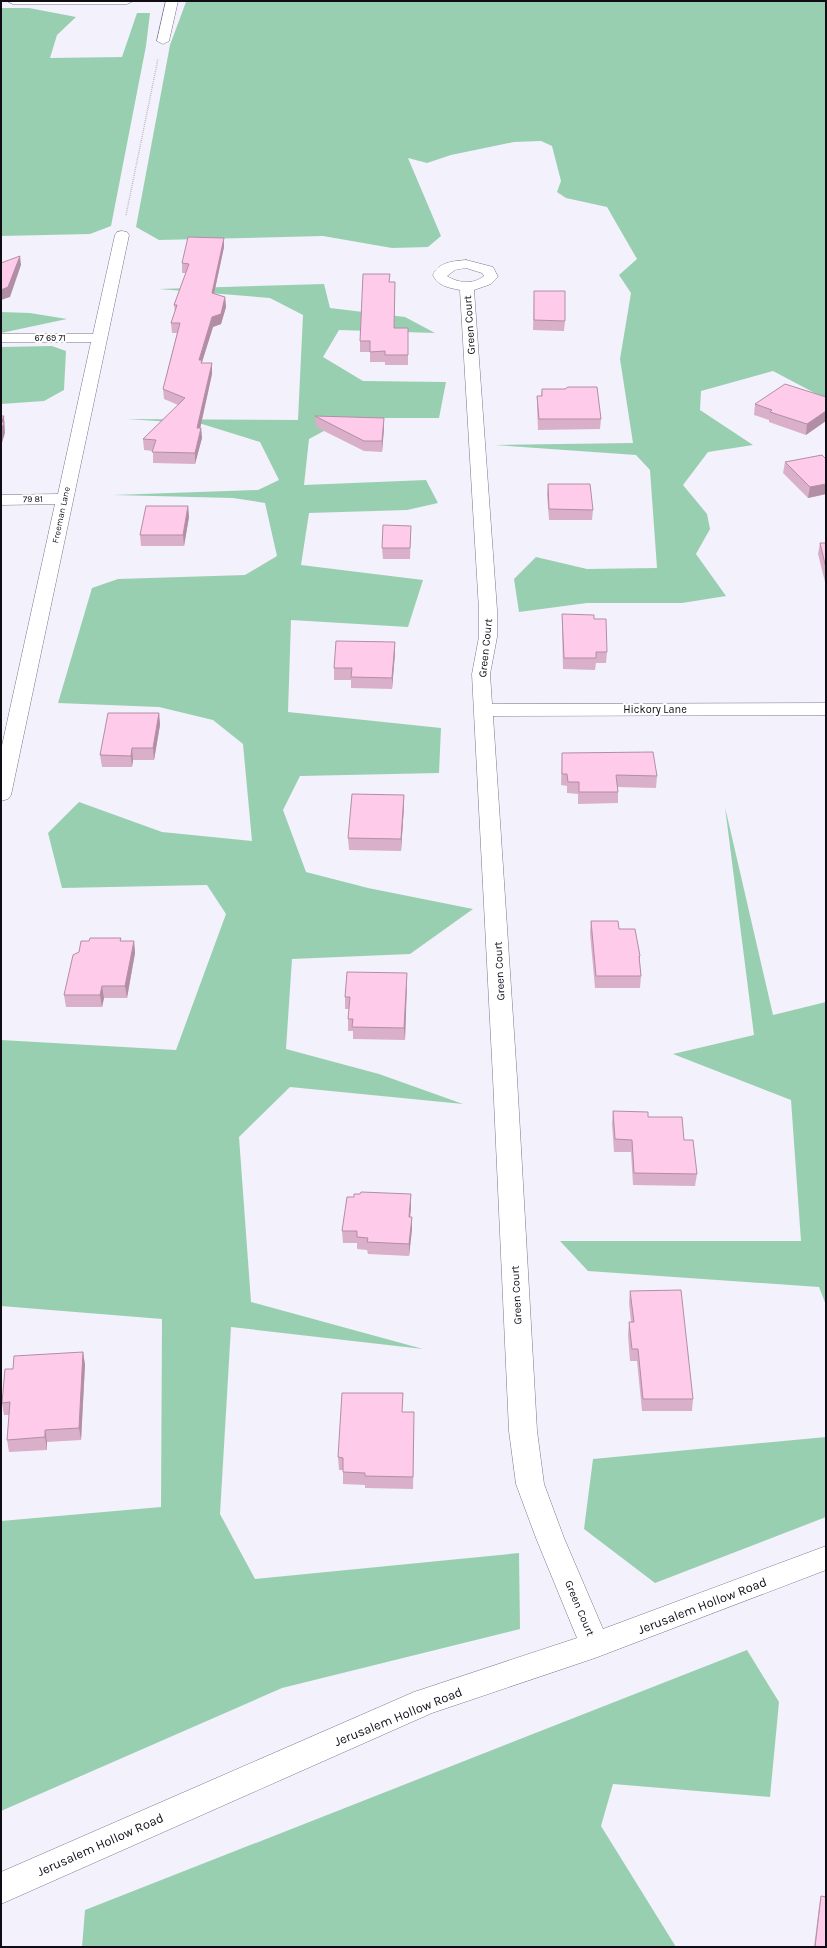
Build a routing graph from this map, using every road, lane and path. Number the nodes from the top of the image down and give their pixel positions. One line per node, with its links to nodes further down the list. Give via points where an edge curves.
1 (13, 1): 2 (street)
2 (127, 1)
3 (172, 1): 4 (street)
4 (163, 41): 5 (path, via 156,64)
5 (122, 235): 8 (street, Freeman Lane)
6 (467, 286): 12 (street, Green Court, via 488,610 488,637 481,674)
7 (1, 338): 8 (street, 67 69 71)
8 (99, 338): 9 (street, Freeman Lane)
9 (65, 499): 10 (street, 79 81); 13 (street, Freeman Lane)
10 (1, 500)
11 (826, 709): 12 (street, Hickory Lane)
12 (484, 710): 16 (street, Green Court, via 523,1431 530,1484)
13 (7, 736): 14 (street, Freeman Lane)
14 (1, 795)
15 (826, 1558): 16 (street, Jerusalem Hollow Road)
16 (595, 1645): 17 (street, Jerusalem Hollow Road, via 425,1702)
17 (1, 1888)

